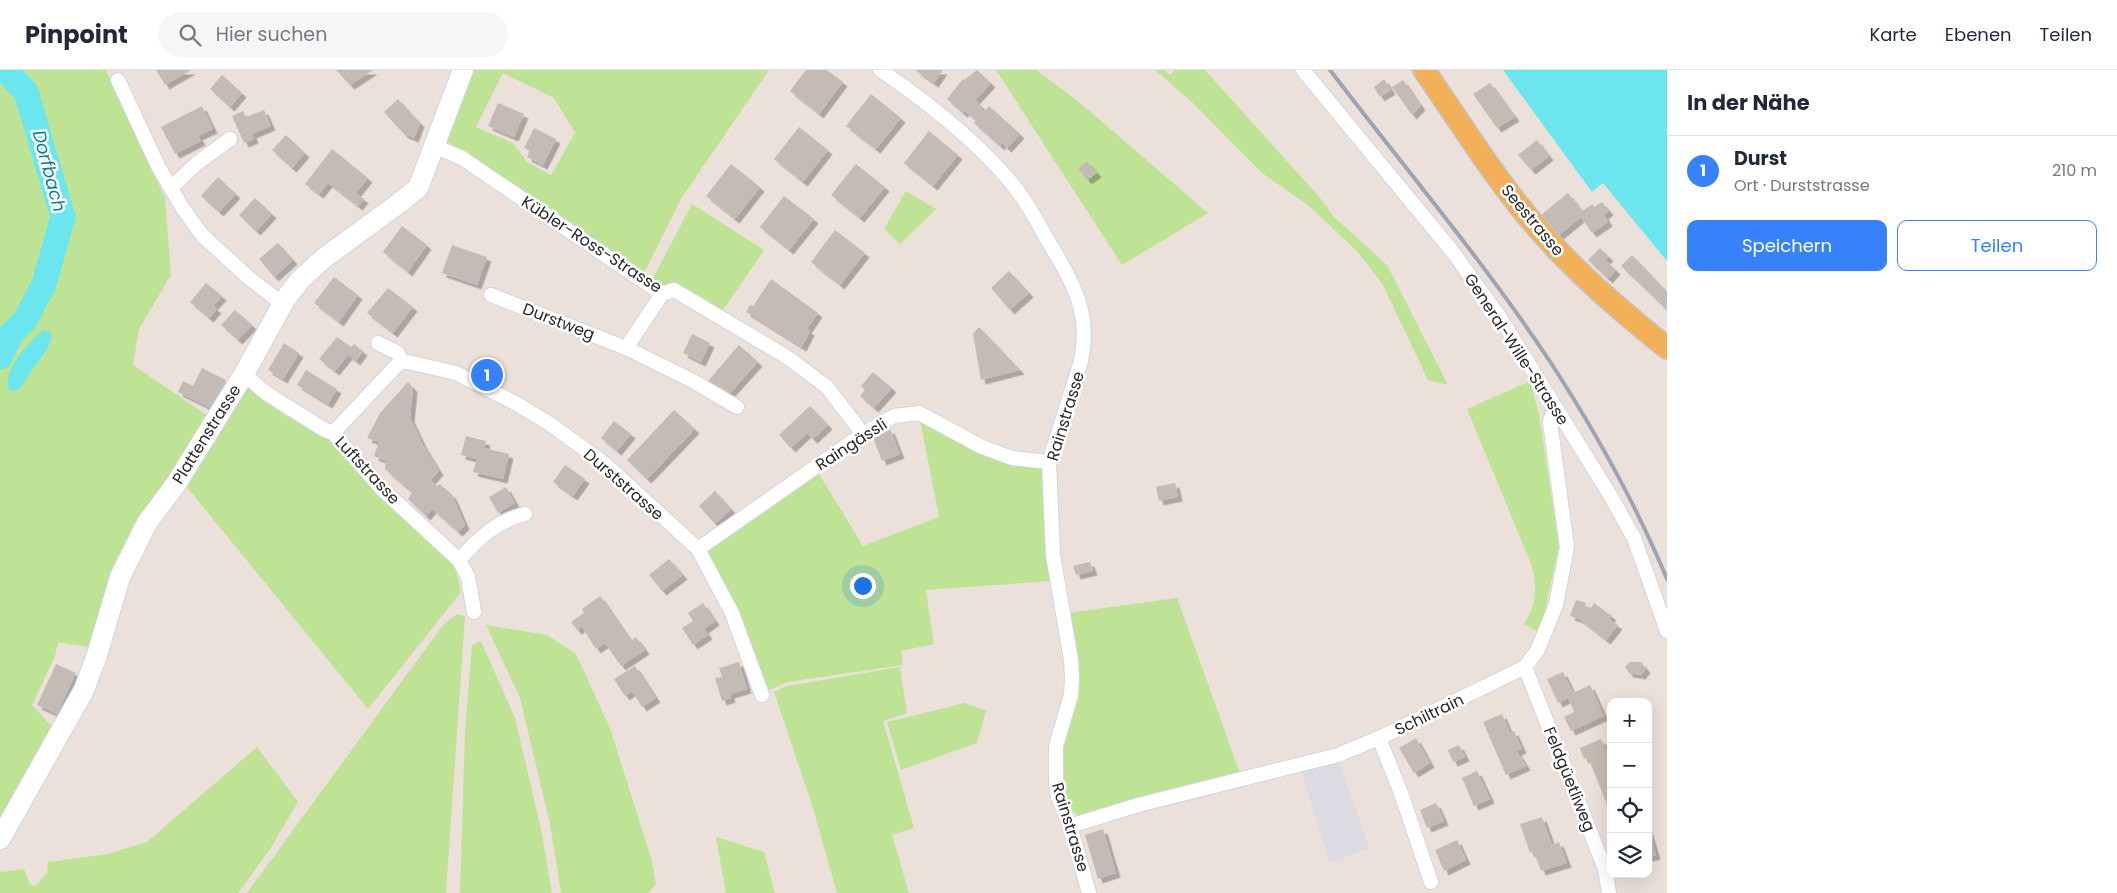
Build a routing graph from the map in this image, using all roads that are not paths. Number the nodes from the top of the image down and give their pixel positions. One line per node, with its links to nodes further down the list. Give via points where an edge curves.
1 (463, 70): 7 (street, Plattenstrasse)
2 (880, 70): 21 (street, Rainstrasse, via 930,106 1000,171 1028,206 1077,292 1082,309 1084,345)
3 (1303, 70): 18 (street, General-Wille-Strasse, via 1452,251 1499,316)
4 (1424, 70): 14 (main road, Seestrasse, via 1533,223 1572,267)
5 (118, 80): 8 (street)
6 (230, 140): 8 (street, via 196,164)
7 (434, 146): 9 (street, Kübler-Ross-Strasse, via 462,158); 11 (street, Plattenstrasse, via 418,188 312,268)
8 (171, 188): 11 (street, via 202,235)
9 (662, 294): 13 (street); 20 (street, Kübler-Ross-Strasse, via 674,290 786,357 827,387)
10 (491, 295): 13 (street, Durstweg)
11 (283, 304): 16 (street, Plattenstrasse)
12 (378, 343): 15 (street, via 398,353)
13 (626, 348): 17 (street, Durstweg)
14 (1667, 348)
15 (401, 362): 19 (street); 23 (street, Durststrasse, via 456,373 550,424 605,464)
16 (244, 374): 19 (street, Luftstrasse, via 266,393); 31 (street, Plattenstrasse, via 176,484 147,523 120,577 84,690)
17 (737, 407)
18 (1555, 407): 26 (street, General-Wille-Strasse, via 1634,538); 27 (street, Schiltrain, via 1550,422 1567,547 1556,605 1537,651)
19 (333, 433): 24 (street, Luftstrasse, via 382,489)
20 (863, 434): 21 (street, Raingässli, via 894,416 919,413 982,447 1012,458); 23 (street, Raingässli)
21 (1049, 462): 30 (street, Rainstrasse, via 1053,555 1072,679 1071,695 1056,746 1055,768 1058,798)
22 (525, 514): 24 (street, via 499,523)
23 (698, 549): 28 (street, Durststrasse, via 732,613)
24 (459, 560): 25 (street, via 468,577)
25 (474, 612)
26 (1667, 630)
27 (1525, 667): 29 (street, Schiltrain); 34 (street, Feldgüetliweg, via 1605,869)
28 (762, 695)
29 (1380, 738): 30 (street, Schiltrain, via 1338,755 1138,805); 32 (street)
30 (1070, 826): 33 (street, Rainstrasse)
31 (0, 839)
32 (1431, 882)
33 (1089, 893)
34 (1609, 893)

